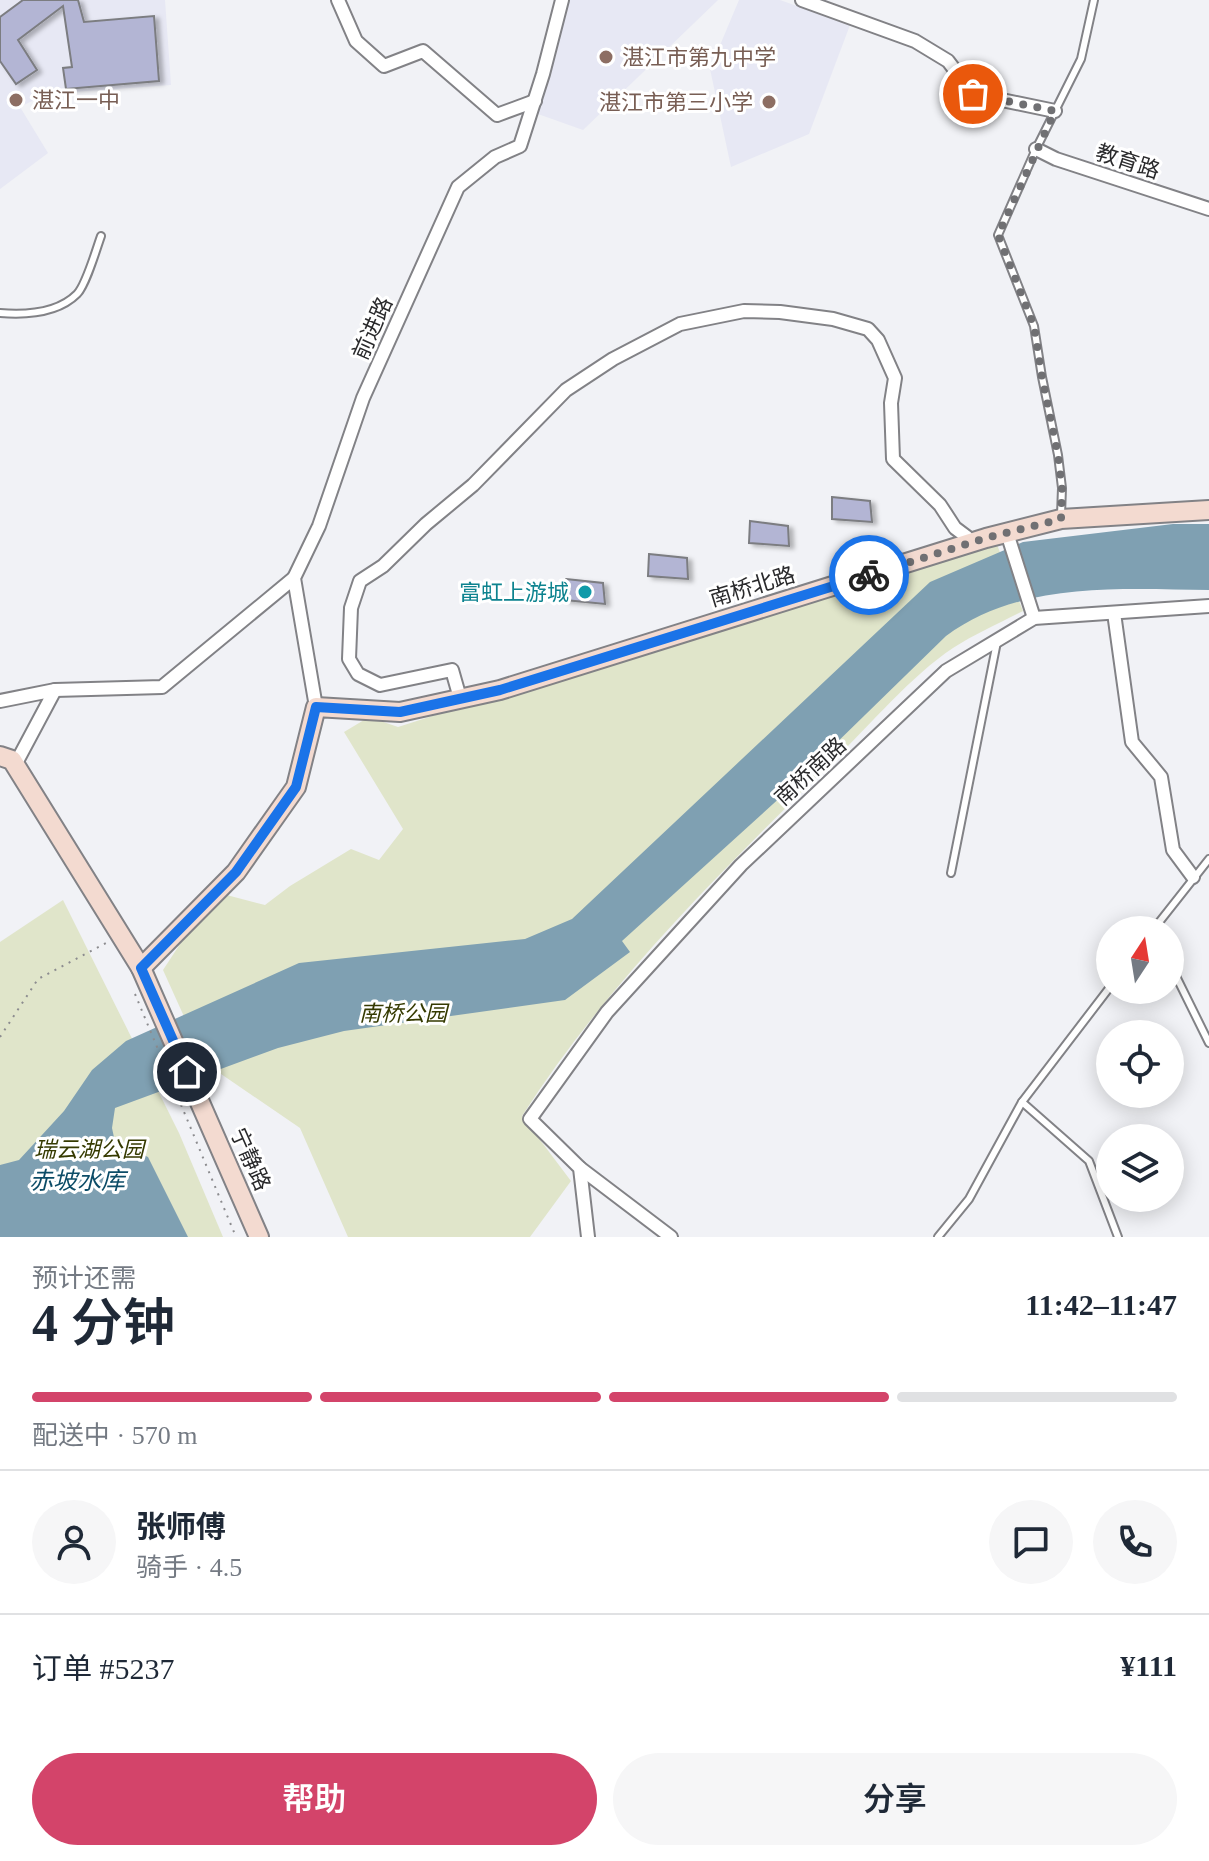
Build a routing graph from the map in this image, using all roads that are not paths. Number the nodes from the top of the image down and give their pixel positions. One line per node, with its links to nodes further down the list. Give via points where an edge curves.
1 (338, 0): 5 (street, via 356,41 384,66 423,51 497,115)
2 (562, 0): 5 (street, 前进路)
3 (802, 0): 6 (street, via 915,41 948,61 973,94)
4 (1094, 0): 6 (lane, via 1081,59)
5 (535, 101): 15 (street, 前进路, via 520,146 495,157 458,187 363,398 319,526)
6 (1055, 111): 7 (lane)
7 (1036, 149): 8 (street, 教育路); 12 (lane, via 998,235 1034,326 1058,455)
8 (1209, 209)
9 (101, 236): 10 (lane, via 79,293 53,309)
10 (0, 313)
11 (1209, 510): 12 (street, 南桥北路)
12 (1061, 519): 13 (street, 南桥北路)
13 (1007, 533): 14 (street, 南桥北路); 18 (street)
14 (977, 538): 21 (street, 南桥北路, via 500,690); 21 (street, via 955,528 940,505 893,459 895,378 868,329 833,319 744,311 680,324 566,390 473,485 360,581 351,608 349,659 358,674 380,685 452,670)
15 (294, 578): 20 (street, via 162,687); 23 (street)
16 (1209, 606): 17 (street, 南桥南路)
17 (1114, 613): 18 (street, 南桥南路); 27 (street, via 1132,742 1161,777 1173,850)
18 (1034, 618): 19 (street, 南桥南路)
19 (998, 638): 26 (lane); 34 (street, 南桥南路, via 946,671 741,865 607,1012 530,1119)
20 (55, 690): 22 (street); 24 (street)
21 (460, 698): 23 (street, 南桥北路, via 400,712)
22 (0, 701)
23 (316, 707): 29 (street, via 296,787 236,872)
24 (7, 761): 29 (street, 宁静路)
25 (1209, 859): 27 (lane)
26 (951, 873)
27 (1193, 877): 28 (lane)
28 (1164, 916)
29 (141, 968): 35 (street, 宁静路, via 161,1036)
30 (1184, 992): 32 (lane)
31 (1097, 1004): 33 (lane)
32 (1209, 1043)
33 (1022, 1102): 38 (lane, via 969,1199); 39 (lane, via 1089,1161)
34 (580, 1168): 36 (street); 37 (street)
35 (259, 1237)
36 (588, 1237)
37 (671, 1237)
38 (938, 1237)
39 (1118, 1237)

